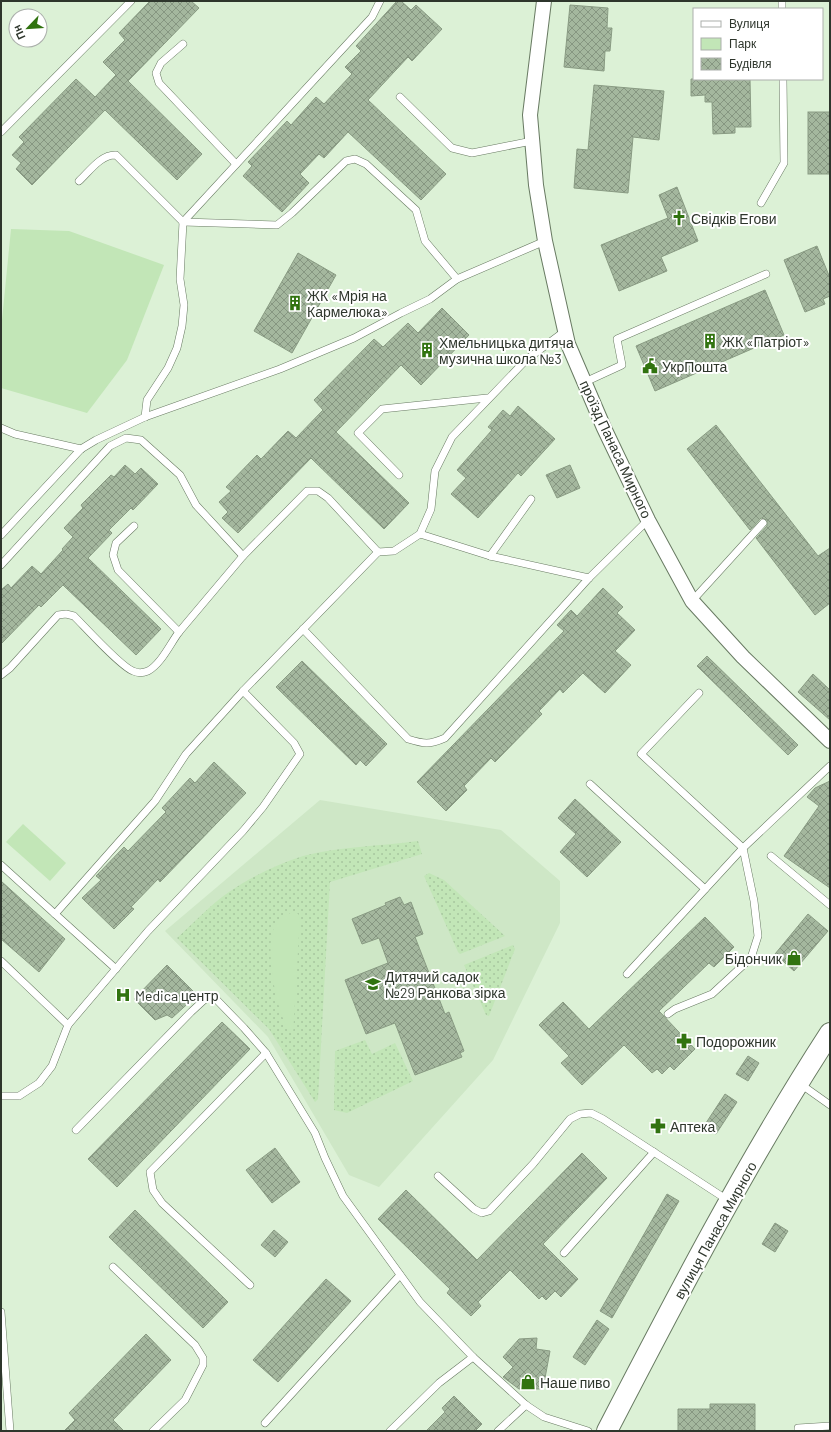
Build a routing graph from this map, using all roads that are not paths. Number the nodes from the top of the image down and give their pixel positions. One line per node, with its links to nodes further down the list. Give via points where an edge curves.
1 (131, 1): 7 (lane)
2 (380, 1): 9 (lane, via 372,17)
3 (544, 1): 8 (street, проїзд Панаса Мирного, via 530,115)
4 (183, 44): 9 (lane, via 161,63 156,73 159,83)
5 (783, 80): 11 (lane, via 784,163)
6 (400, 97): 8 (lane, via 452,148 472,153)
7 (1, 132)
8 (532, 141): 13 (street, проїзд Панаса Мирного)
9 (236, 164): 12 (lane)
10 (79, 181): 12 (lane, via 109,155 116,156)
11 (761, 202)
12 (183, 222): 15 (lane, via 277,225 346,161 355,159 366,164 416,210 425,240); 19 (lane, via 180,279 184,305 182,326 177,348 168,368 147,400)
13 (545, 241): 15 (lane); 16 (street, проїзд Панаса Мирного)
14 (766, 274): 17 (lane, via 618,339 622,365)
15 (457, 279): 19 (lane, via 430,299 354,338 280,369)
16 (565, 331): 17 (street, проїзд Панаса Мирного); 18 (lane, via 526,360)
17 (584, 382): 24 (street, проїзд Панаса Мирного)
18 (487, 398): 22 (lane, via 382,409 358,433); 27 (lane, via 452,437 435,471 431,509)
19 (145, 417): 21 (lane)
20 (1, 428): 21 (lane, via 15,434)
21 (81, 449): 28 (lane)
22 (399, 475)
23 (531, 499): 31 (lane)
24 (648, 520): 33 (lane); 34 (street, проїзд Панаса Мирного)
25 (763, 523): 34 (lane)
26 (134, 526): 36 (lane, via 116,543 113,555 118,570)
27 (420, 534): 29 (lane, via 394,551); 31 (lane)
28 (1, 535)
29 (378, 552): 30 (lane, via 328,498 318,491 307,491); 35 (lane)
30 (243, 556): 32 (lane, via 196,505 180,475 141,440 126,438 110,446); 36 (lane)
31 (490, 556): 33 (lane)
32 (1, 565)
33 (589, 578): 35 (lane, via 445,738 431,744 408,739)
34 (692, 601): 40 (street, проїзд Панаса Мирного, via 743,657)
35 (302, 628): 38 (lane)
36 (179, 632): 37 (lane, via 154,665 140,673 131,671 122,664 74,616 58,615)
37 (1, 675)
38 (243, 691): 48 (lane, via 186,754 155,802); 50 (lane, via 294,743 300,754 243,831 148,931)
39 (699, 693): 43 (lane, via 641,754)
40 (830, 741)
41 (830, 766): 43 (lane)
42 (590, 784): 46 (lane)
43 (743, 848): 46 (lane); 52 (lane, via 758,936 751,958 712,994 675,1008)
44 (771, 856): 47 (lane)
45 (1, 865): 48 (lane)
46 (705, 889): 51 (lane)
47 (830, 905)
48 (55, 914): 50 (lane)
49 (1, 960): 53 (lane)
50 (116, 969): 53 (lane)
51 (627, 974)
52 (668, 1014)
53 (68, 1025): 57 (lane, via 52,1066 38,1082 19,1096)
54 (830, 1033): 56 (main road, вулиця Панаса Мирного)
55 (266, 1053): 59 (lane, via 213,996 204,1000 191,1012); 65 (lane, via 315,1133 343,1196); 66 (lane, via 150,1172 154,1190 162,1203)
56 (798, 1082): 58 (lane); 62 (main road, вулиця Панаса Мирного)
57 (1, 1096)
58 (830, 1105)
59 (76, 1130)
60 (654, 1152): 61 (lane, via 603,1119 591,1113 580,1114 570,1119 489,1211 482,1213 474,1209); 62 (lane); 63 (lane)
61 (438, 1176)
62 (729, 1201): 77 (main road, вулиця Панаса Мирного)
63 (564, 1253)
64 (113, 1267): 73 (lane, via 195,1345 203,1358 203,1365 185,1400)
65 (400, 1276): 68 (lane, via 420,1302); 70 (lane)
66 (250, 1285)
67 (1, 1312): 72 (lane)
68 (473, 1357): 69 (lane); 74 (lane, via 439,1383)
69 (526, 1405): 75 (lane); 76 (lane, via 544,1416)
70 (265, 1423)
71 (830, 1426): 78 (lane, via 798,1428)
72 (10, 1431)
73 (153, 1431)
74 (390, 1431)
75 (498, 1431)
76 (588, 1431)
77 (608, 1431)
78 (798, 1431)

